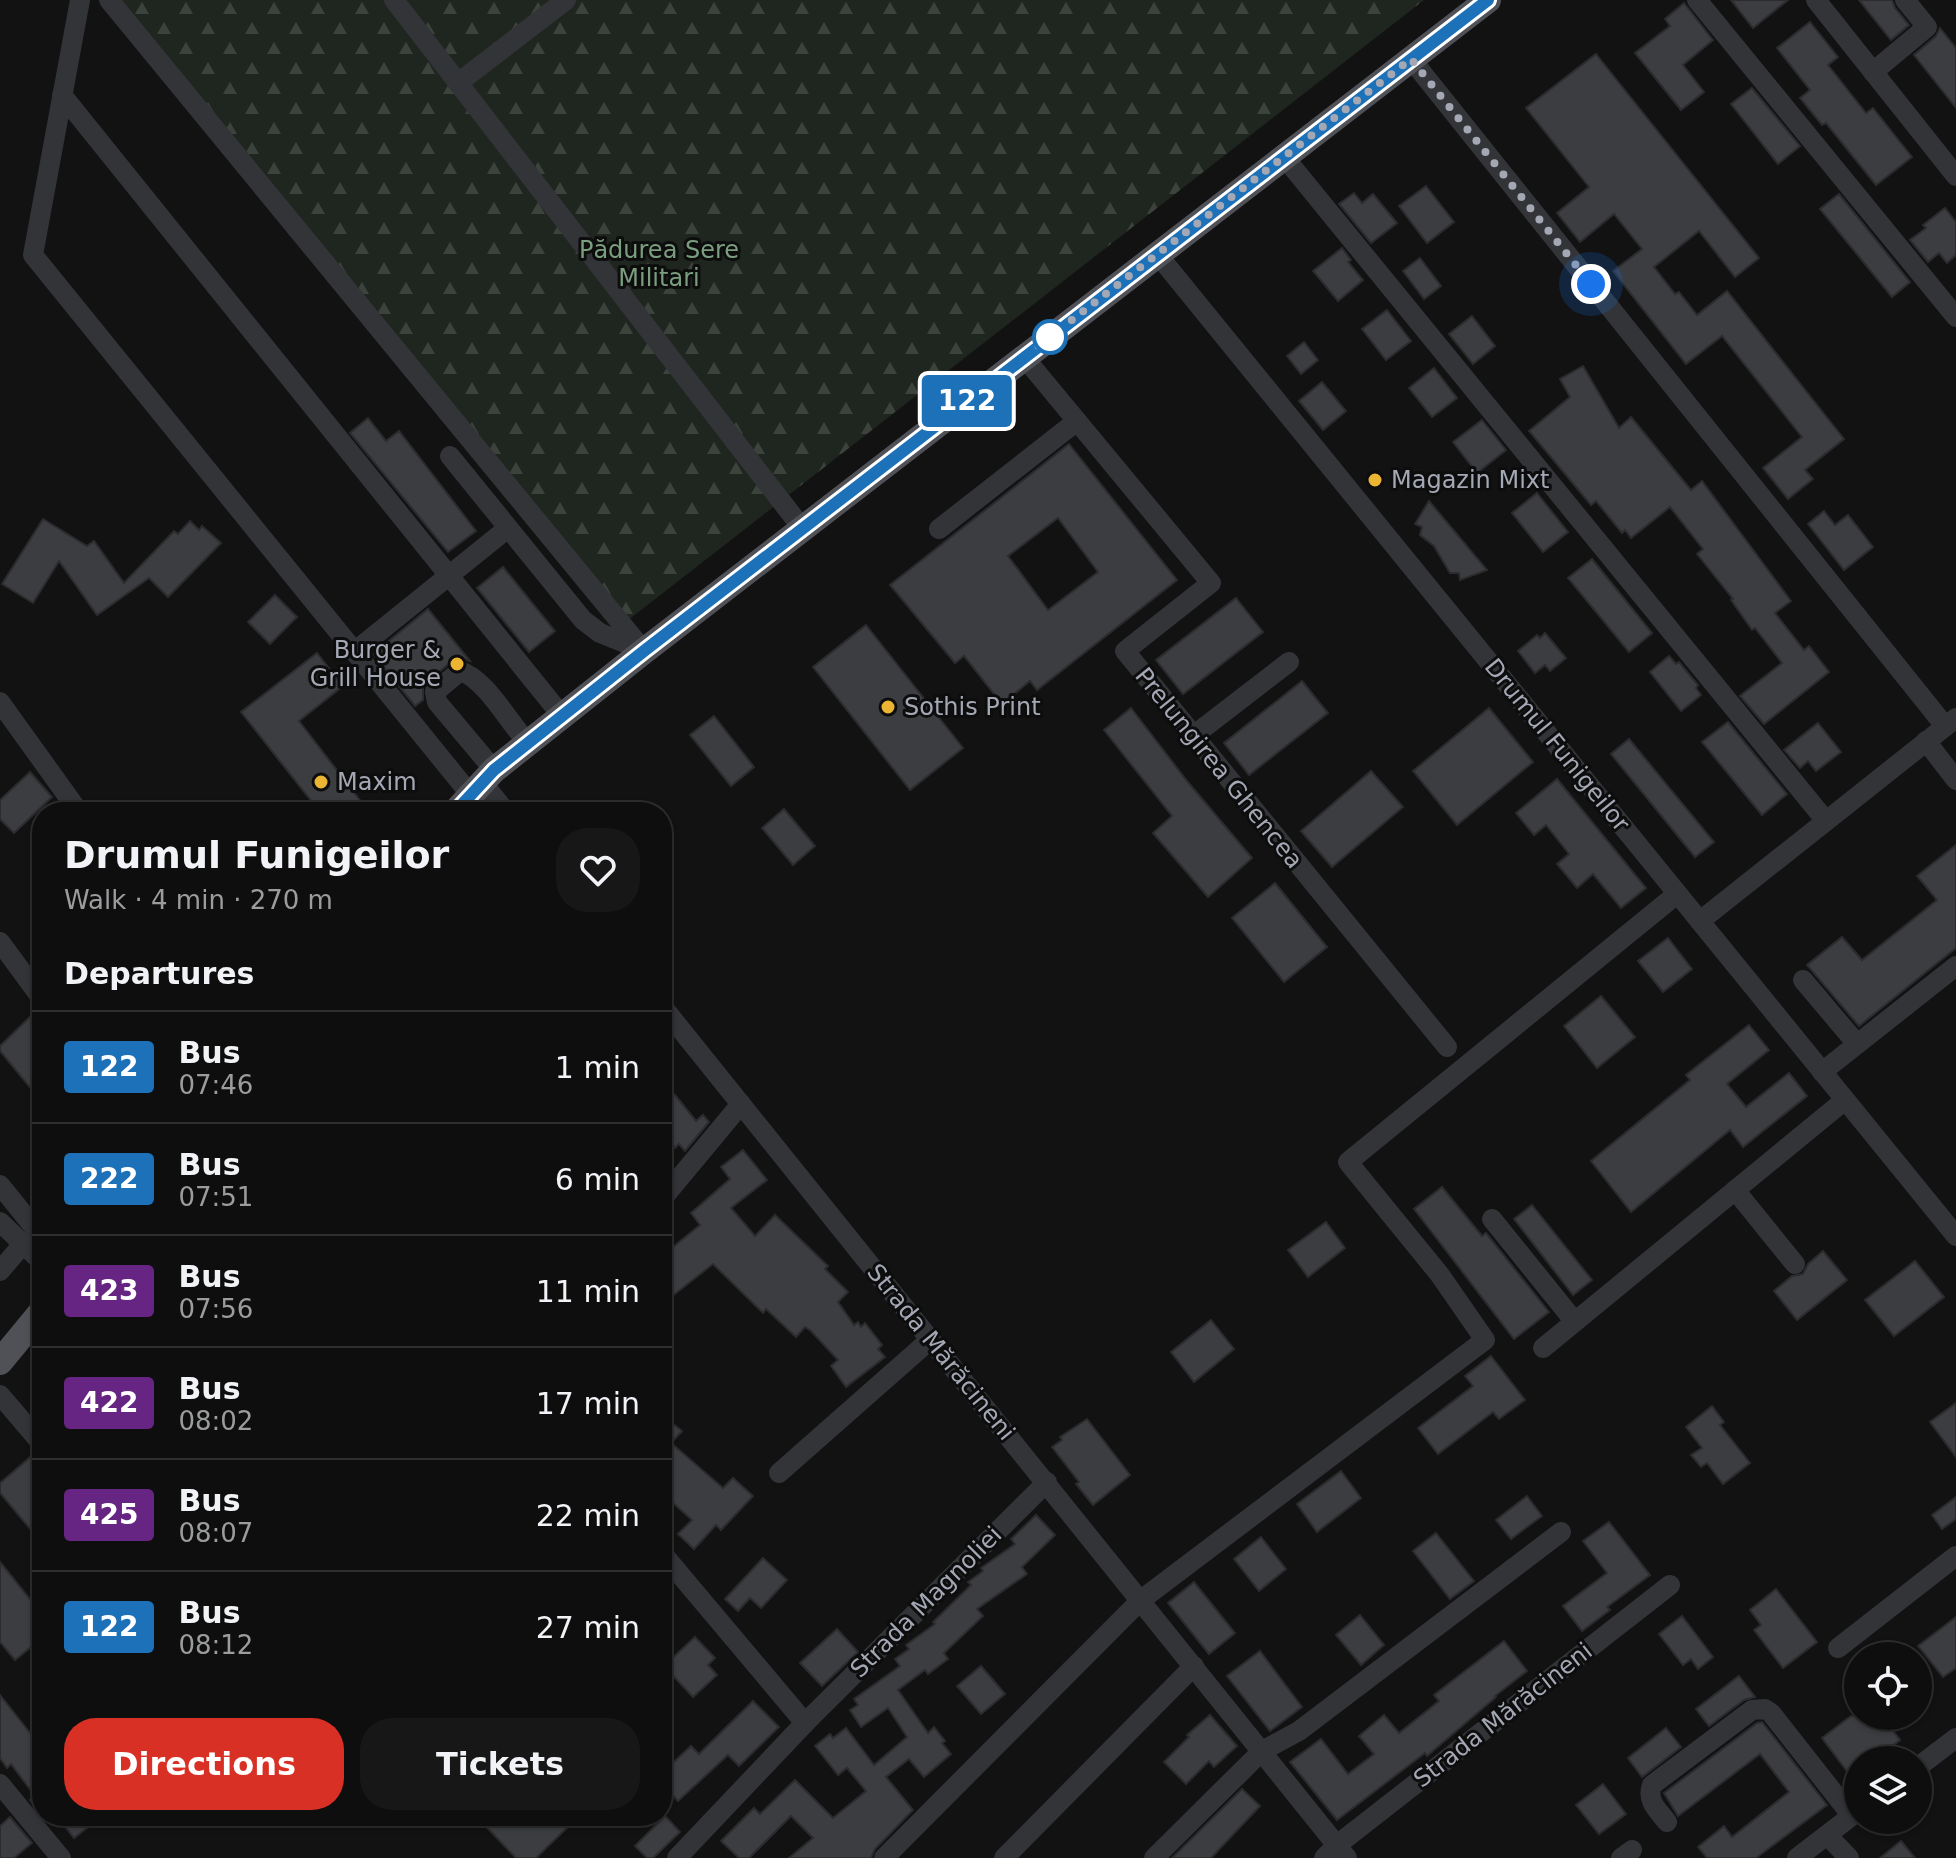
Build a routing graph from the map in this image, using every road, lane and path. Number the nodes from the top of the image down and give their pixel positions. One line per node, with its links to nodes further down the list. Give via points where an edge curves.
1 (80, 0): 12 (street)
2 (109, 0): 24 (street)
3 (394, 0): 11 (street)
4 (566, 0): 11 (street)
5 (1488, 0): 9 (main road)
6 (1697, 0): 16 (street)
7 (1816, 0): 10 (street)
8 (1905, 0): 10 (street, via 1927,27)
9 (1411, 59): 13 (main road); 29 (street)
10 (1873, 72): 14 (street)
11 (458, 83): 21 (street)
12 (62, 95): 23 (street); 25 (street, via 33,255)
13 (1285, 158): 15 (main road); 37 (street)
14 (1956, 176)
15 (1158, 255): 17 (main road); 38 (street, Drumul Funigeilor)
16 (1956, 317)
17 (1024, 357): 18 (street, Prelungirea Ghencea); 21 (main road)
18 (1077, 421): 22 (street); 30 (street, Prelungirea Ghencea, via 1211,583 1125,651)
19 (450, 456): 20 (street)
20 (508, 528): 23 (street); 24 (street, via 589,625)
21 (802, 528): 24 (main road)
22 (939, 529)
23 (449, 575): 25 (street); 28 (street)
24 (644, 651): 28 (main road)
25 (354, 652): 34 (street)
26 (1289, 662): 30 (street)
27 (0, 702): 35 (street)
28 (562, 716): 32 (main road)
29 (1951, 722): 31 (street)
30 (1193, 736): 46 (street, Prelungirea Ghencea)
31 (1926, 741): 33 (street); 37 (street)
32 (528, 743): 34 (main road); 34 (street, via 467,673 460,671 446,681 435,692 437,702)
33 (1956, 780)
34 (475, 789): 36 (street)
35 (72, 802)
36 (493, 802)
37 (1826, 821): 39 (street)
38 (1677, 894): 39 (street, Drumul Funigeilor); 72 (street, via 1348,1162 1485,1340)
39 (1700, 921): 47 (street, Drumul Funigeilor)
40 (0, 942): 43 (street)
41 (1956, 966): 45 (street)
42 (1803, 980): 45 (street)
43 (32, 985)
44 (672, 1018): 49 (street, Strada Mărăcineni)
45 (1857, 1044): 47 (street)
46 (1447, 1047)
47 (1822, 1072): 48 (street, Drumul Funigeilor)
48 (1845, 1100): 52 (street); 55 (street, Drumul Funigeilor)
49 (741, 1104): 51 (street); 61 (street, Strada Mărăcineni)
50 (0, 1185): 56 (street)
51 (672, 1187)
52 (1735, 1190): 57 (street); 60 (street)
53 (1492, 1219): 60 (street)
54 (0, 1222): 56 (street)
55 (1956, 1236)
56 (32, 1241): 58 (street)
57 (1795, 1264)
58 (0, 1271)
59 (32, 1320): 62 (main road)
60 (1575, 1322): 63 (street)
61 (931, 1339): 66 (street); 67 (street, Strada Mărăcineni)
62 (5, 1346)
63 (1543, 1348)
64 (0, 1395): 65 (street)
65 (32, 1432)
66 (779, 1473)
67 (1047, 1482): 72 (street, Strada Mărăcineni); 75 (street, Strada Magnoliei)
68 (1561, 1532): 77 (street, via 1299,1731)
69 (1956, 1556): 73 (street)
70 (672, 1565): 75 (street)
71 (1670, 1585): 86 (street, Strada Mărăcineni)
72 (1141, 1600): 74 (street, Strada Mărăcineni); 89 (street)
73 (1838, 1648)
74 (1194, 1666): 77 (street, Strada Mărăcineni); 90 (street)
75 (805, 1723): 88 (street, Strada Magnoliei)
76 (1956, 1738): 78 (street)
77 (1262, 1751): 86 (street, Strada Mărăcineni); 91 (street)
78 (1932, 1756)
79 (0, 1784): 83 (street)
80 (1844, 1801): 81 (street, via 1771,1713 1758,1708 1652,1785 1652,1802)
81 (1667, 1822)
82 (1844, 1822): 85 (street)
83 (32, 1823)
84 (35, 1826): 87 (street)
85 (1827, 1835): 92 (street); 93 (street)
86 (1336, 1854)
87 (61, 1858)
88 (677, 1858)
89 (884, 1858)
90 (1004, 1858)
91 (1154, 1858)
92 (1797, 1858)
93 (1849, 1858)

